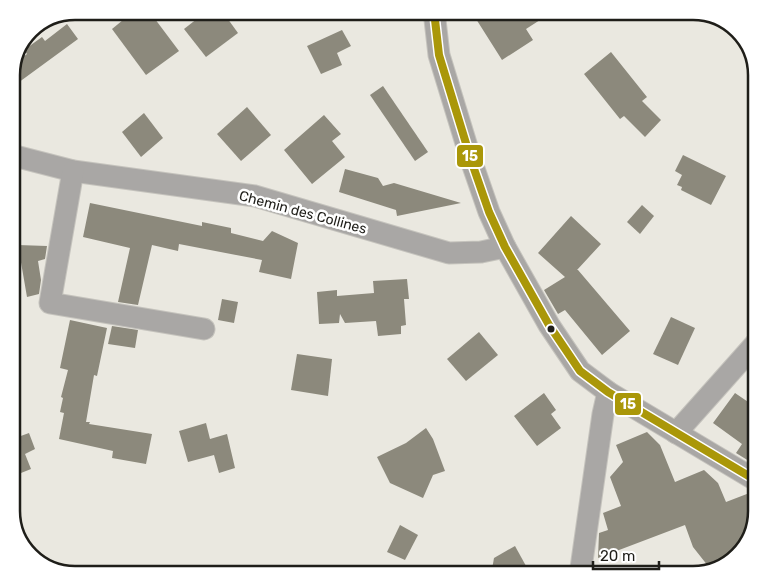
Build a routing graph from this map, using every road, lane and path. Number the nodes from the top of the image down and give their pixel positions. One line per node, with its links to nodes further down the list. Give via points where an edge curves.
1 (435, 20): 4 (street, via 439,55 472,163)
2 (20, 157): 3 (street, Chemin des Collines)
3 (73, 171): 4 (street, Chemin des Collines, via 255,196 449,252 481,252); 5 (street, via 50,303)
4 (505, 247): 7 (street, via 549,325 580,371)
5 (204, 329)
6 (748, 352): 8 (street)
7 (608, 392): 8 (street); 10 (street)
8 (676, 433): 9 (street)
9 (748, 476)
10 (581, 566)

